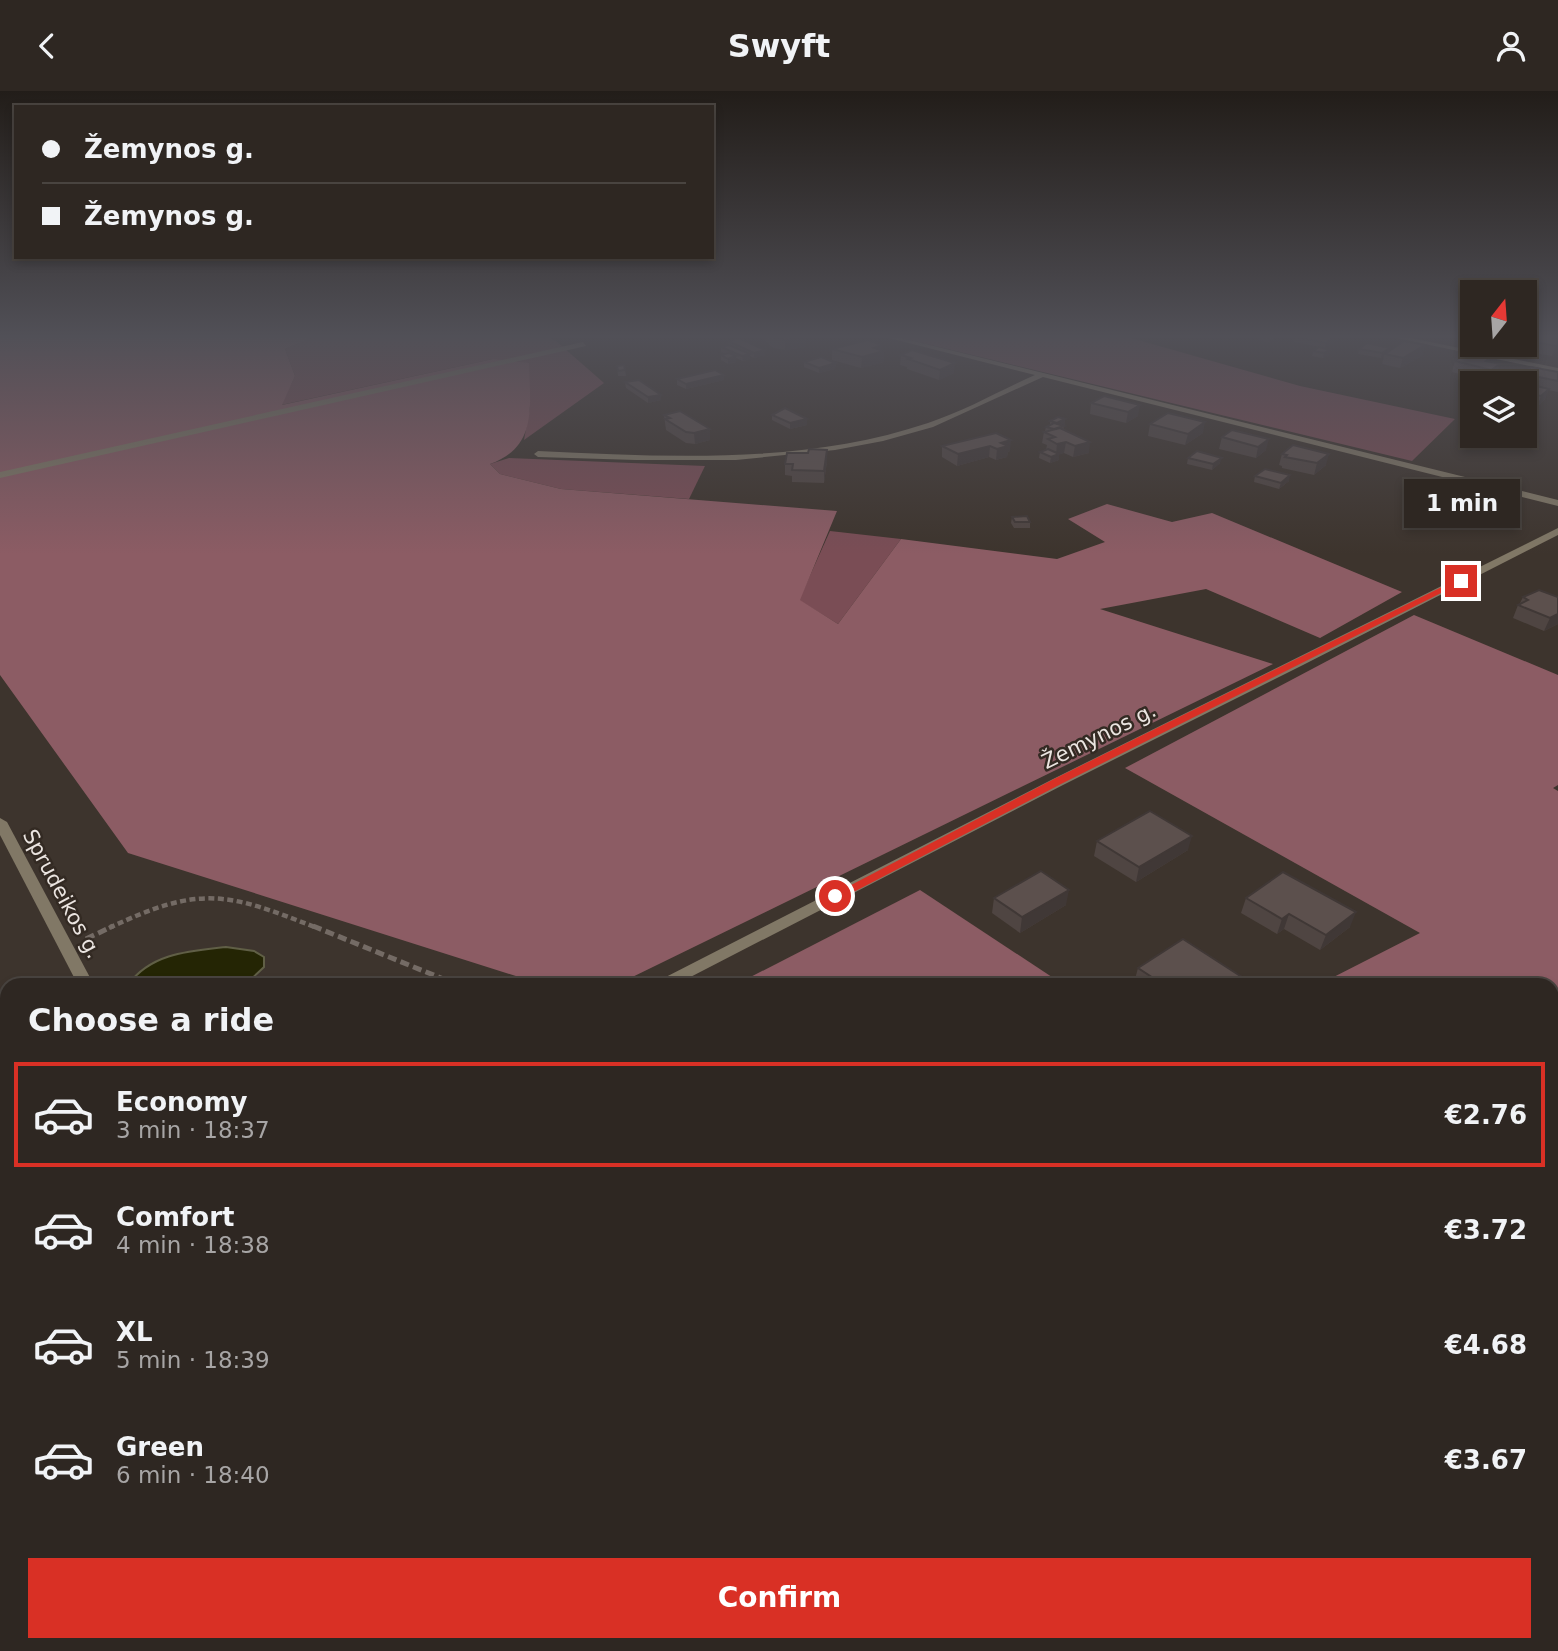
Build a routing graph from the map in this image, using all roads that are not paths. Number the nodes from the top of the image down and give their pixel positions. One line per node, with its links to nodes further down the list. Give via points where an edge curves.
1 (295, 409): 5 (street)
2 (966, 409): 4 (street, via 930,425 844,446 744,457)
3 (1178, 409): 6 (street)
4 (538, 454)
5 (0, 475)
6 (1558, 503)
7 (1558, 531): 10 (street, Žemynos g.)
8 (0, 822): 9 (street, Sprudeikos g.)
9 (82, 978)
10 (677, 978)

